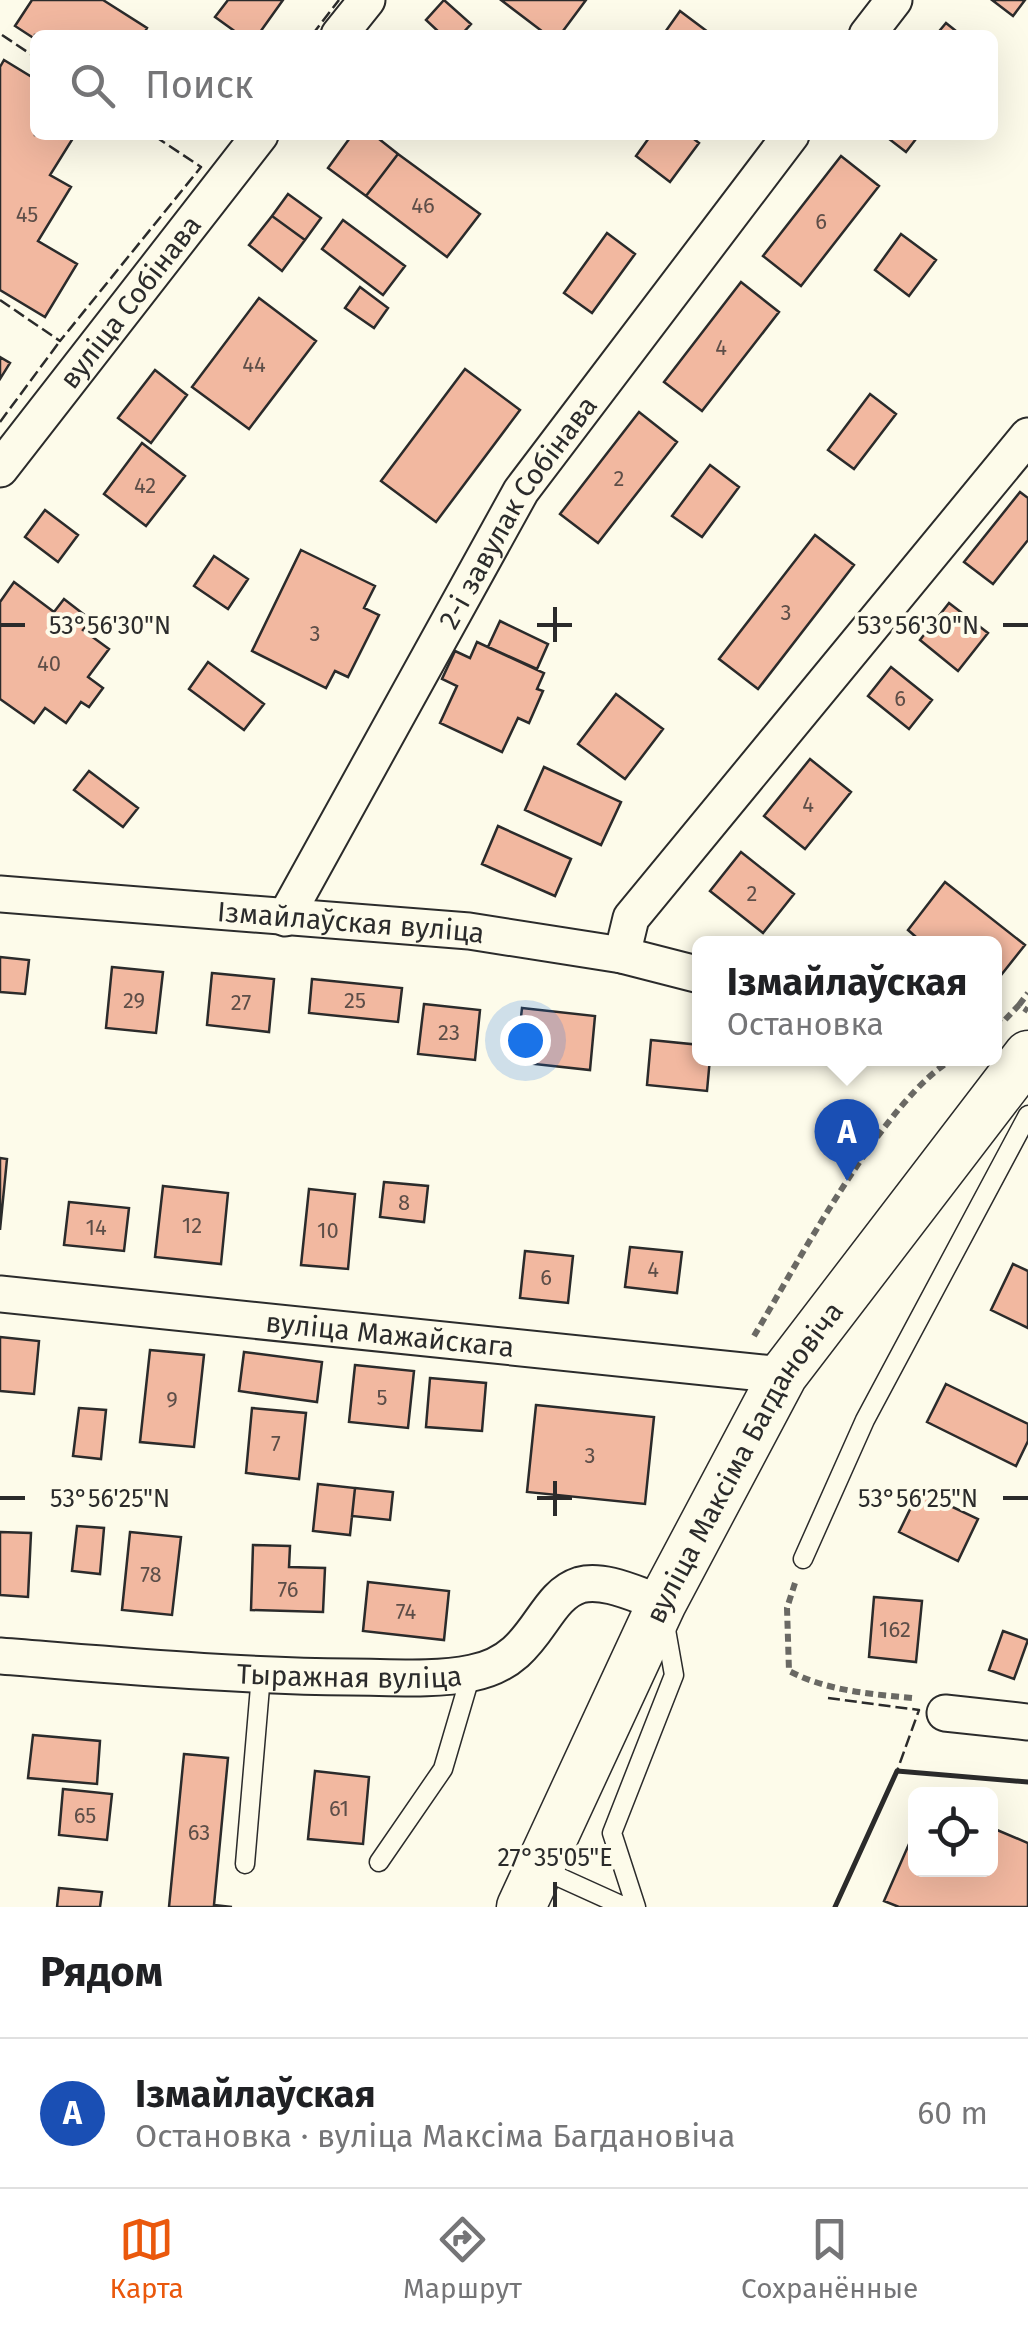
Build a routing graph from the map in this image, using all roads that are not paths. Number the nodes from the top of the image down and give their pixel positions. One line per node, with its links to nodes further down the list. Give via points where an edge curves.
1 (367, 0): 3 (street)
2 (894, 0): 4 (street)
3 (343, 30)
4 (871, 30)
5 (256, 140): 8 (street, вуліца Собінава)
6 (787, 140): 10 (street, 2-і завулак Собінава, via 520,491)
7 (1028, 436): 11 (street, via 632,918)
8 (0, 470)
9 (0, 894): 10 (street, Ізмайлаўская вуліца)
10 (285, 918): 11 (street, Ізмайлаўская вуліца, via 468,931)
11 (622, 955): 12 (street, Ізмайлаўская вуліца)
12 (692, 973)
13 (1015, 1056): 16 (main road, вуліца Максіма Багдановіча)
14 (1028, 1114): 17 (lane, via 865,1420)
15 (0, 1294): 16 (street, вуліца Мажайскага)
16 (783, 1375): 18 (main road, вуліца Максіма Багдановіча)
17 (803, 1559)
18 (662, 1603): 20 (street, Тыражная вуліца, via 580,1585 556,1603 525,1647); 26 (main road, вуліца Максіма Багдановіча); 28 (lane, via 674,1675 612,1833)
19 (0, 1656): 21 (street, Тыражная вуліца)
20 (471, 1674): 21 (street, Тыражная вуліца); 24 (lane, via 443,1769)
21 (261, 1675): 25 (lane)
22 (945, 1713): 23 (street)
23 (1028, 1722)
24 (380, 1862)
25 (245, 1864)
26 (530, 1887): 27 (lane)
27 (624, 1907)
28 (636, 1907)

